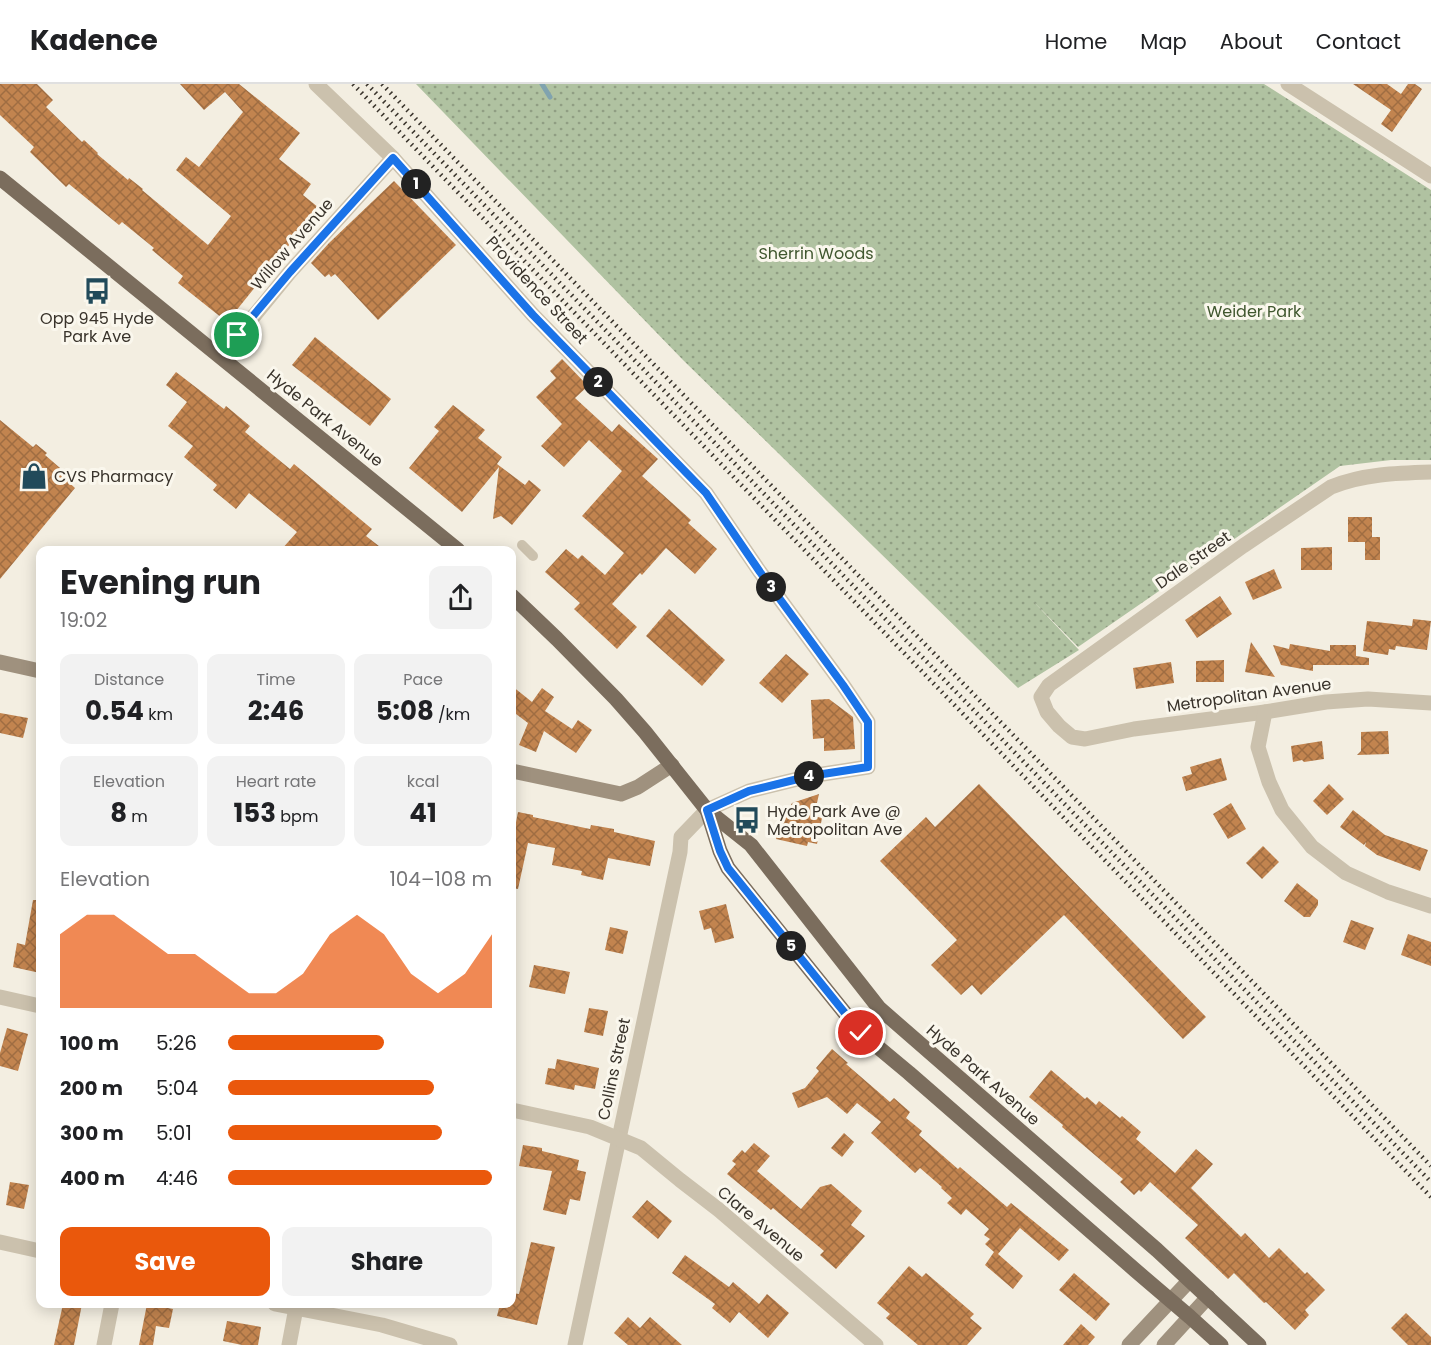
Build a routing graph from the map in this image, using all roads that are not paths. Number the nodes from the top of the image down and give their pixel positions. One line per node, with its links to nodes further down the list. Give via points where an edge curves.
1 (316, 84): 3 (street, Providence Street)
2 (1288, 84): 4 (street)
3 (393, 158): 6 (street, Willow Avenue); 19 (street, Providence Street, via 533,315 706,493 868,722 868,767 749,791)
4 (1431, 176)
5 (0, 178): 6 (main road, Hyde Park Avenue)
6 (221, 356): 9 (main road, Hyde Park Avenue)
7 (1431, 472): 16 (street, Dale Street, via 1375,475 1331,487 1049,685 1041,697 1047,712)
8 (522, 545): 10 (lane)
9 (453, 546)
10 (533, 556)
11 (516, 600): 17 (main road, Hyde Park Avenue, via 616,699)
12 (0, 662): 13 (street)
13 (36, 670)
14 (1431, 703): 15 (street, Metropolitan Avenue, via 1347,700)
15 (1265, 712): 16 (street, Metropolitan Avenue, via 1085,739); 20 (street, via 1258,747 1269,782 1282,810 1312,847 1346,873)
16 (1072, 737)
17 (672, 765): 18 (street, via 621,794); 19 (main road, Hyde Park Avenue)
18 (516, 772)
19 (707, 810): 24 (street, Collins Street, via 681,837); 27 (main road, Hyde Park Avenue, via 751,845 879,1008); 29 (main road, Hyde Park Avenue, via 728,868 861,1033)
20 (1431, 906)
21 (0, 997): 22 (street)
22 (36, 1005)
23 (516, 1111): 24 (street, Clare Avenue, via 590,1127)
24 (618, 1139): 36 (street, Collins Street); 37 (street, Clare Avenue, via 641,1148 719,1210)
25 (0, 1242): 26 (street)
26 (36, 1250)
27 (1189, 1281): 28 (main road, Hyde Park Avenue); 29 (street)
28 (1208, 1297): 32 (street); 41 (main road, Hyde Park Avenue)
29 (1171, 1300): 32 (main road, Hyde Park Avenue); 38 (street)
30 (111, 1308): 33 (street)
31 (296, 1308): 34 (street); 35 (street, via 382,1325)
32 (1190, 1317): 39 (street); 40 (main road, Hyde Park Avenue)
33 (104, 1345)
34 (289, 1345)
35 (450, 1345)
36 (575, 1345)
37 (876, 1345)
38 (1129, 1345)
39 (1164, 1345)
40 (1221, 1345)
41 (1259, 1345)

